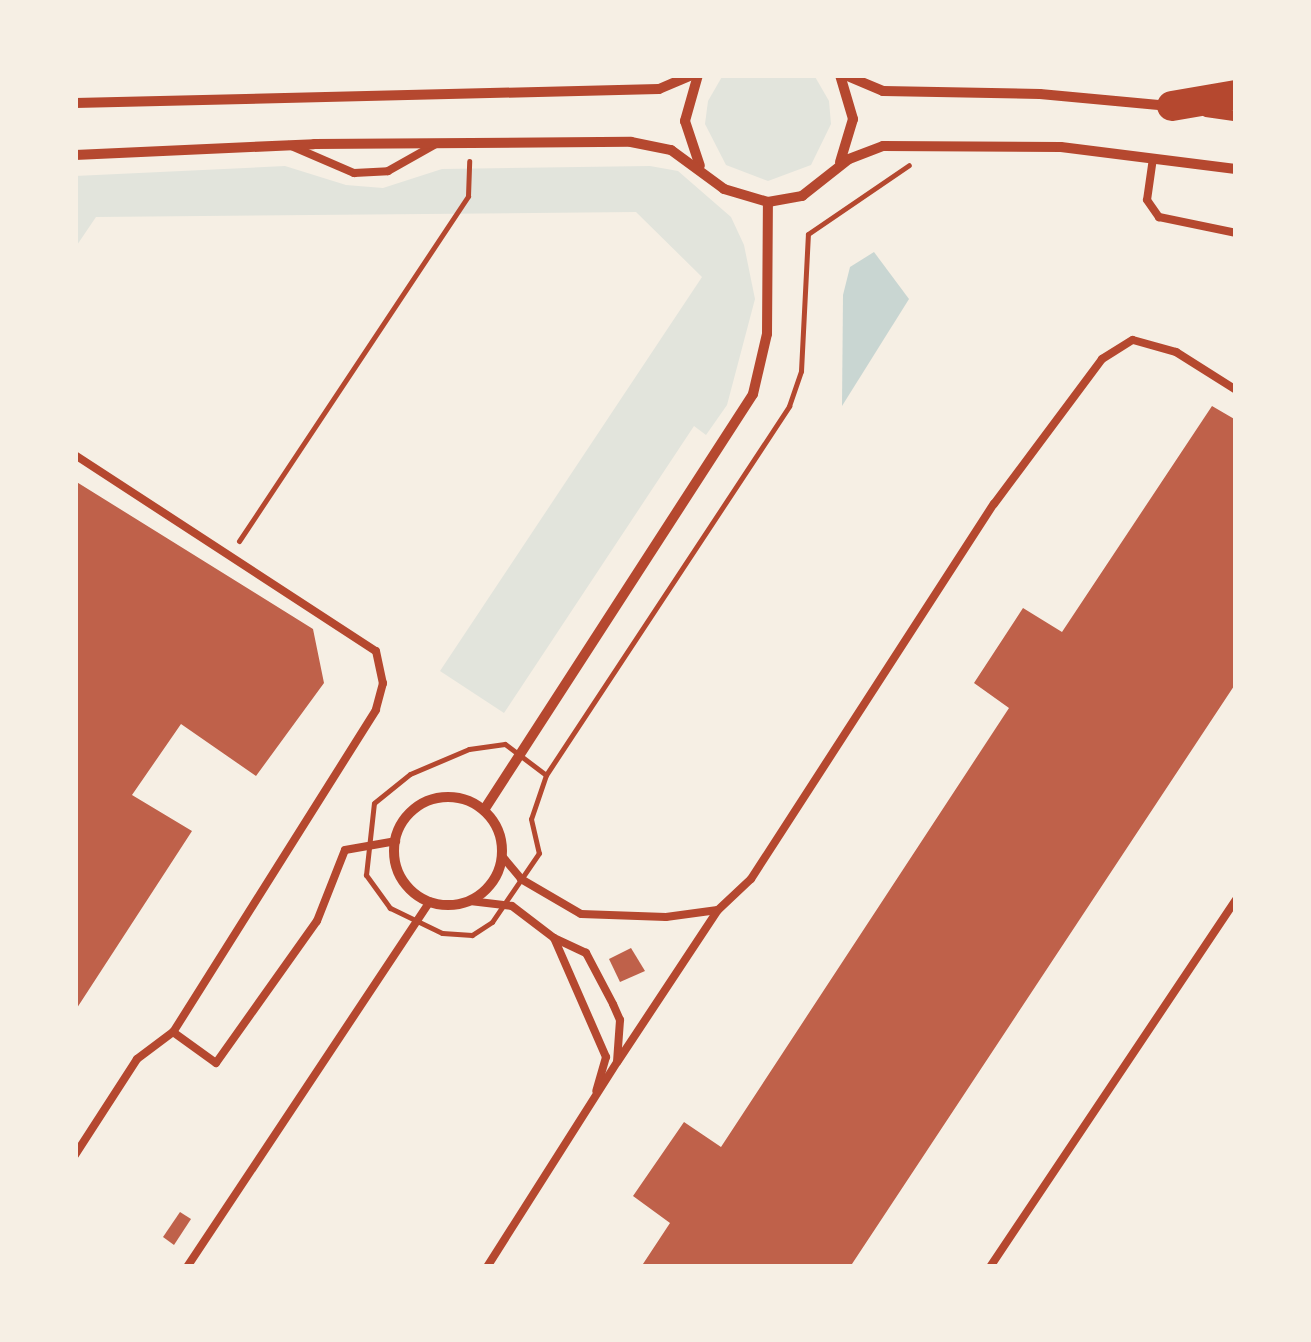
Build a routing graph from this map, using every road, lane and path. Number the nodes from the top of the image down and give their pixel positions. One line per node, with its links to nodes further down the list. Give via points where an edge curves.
1 (695, 75): 4 (street, via 659,88); 13 (street, via 685,121)
2 (843, 75): 5 (street, via 883,91 1040,94); 14 (street, via 853,120)
3 (1236, 96): 5 (highway)
4 (75, 103)
5 (1172, 106): 6 (street)
6 (1236, 116)
7 (438, 143): 8 (street); 9 (street); 9 (lane, via 388,170 366,172 330,168)
8 (469, 143): 13 (street, via 653,144); 19 (path, via 468,196)
9 (289, 145): 10 (street)
10 (75, 155)
11 (1153, 158): 12 (street); 14 (street, via 1061,148 883,146); 16 (lane, via 1147,200 1159,217)
12 (1236, 169)
13 (704, 171): 15 (street, via 736,196)
14 (834, 171): 15 (street, via 802,196)
15 (768, 202): 20 (street, via 767,334 753,394)
16 (1236, 234)
17 (1236, 390): 30 (lane, via 1176,352 1133,340 1102,359 994,504 751,879)
18 (75, 455): 19 (lane)
19 (229, 556): 33 (lane, via 376,651 384,682 376,710)
20 (518, 756): 21 (street); 23 (path, via 505,744 470,749 410,774 374,803); 25 (path, via 546,775 531,819 539,853)
21 (484, 810): 22 (street, via 458,798 430,800 408,816); 24 (street, via 498,830)
22 (396, 841): 23 (lane); 28 (street, via 402,877)
23 (369, 846): 31 (path, via 366,875 390,908); 33 (lane, via 345,850 317,921 216,1063)
24 (502, 856): 25 (lane); 26 (street, via 492,883)
25 (522, 879): 29 (path); 30 (lane, via 580,914 666,917)
26 (470, 900): 28 (street); 29 (lane)
27 (1236, 900): 39 (lane)
28 (430, 902): 31 (lane)
29 (504, 905): 31 (path, via 472,935); 32 (lane)
30 (718, 910): 34 (lane)
31 (418, 922): 37 (lane)
32 (554, 938): 34 (lane, via 586,952 613,1004 620,1020); 35 (lane, via 606,1057)
33 (173, 1032): 36 (lane, via 137,1059)
34 (618, 1062): 35 (lane)
35 (594, 1100): 38 (lane)
36 (75, 1154)
37 (187, 1267)
38 (488, 1267)
39 (990, 1267)

